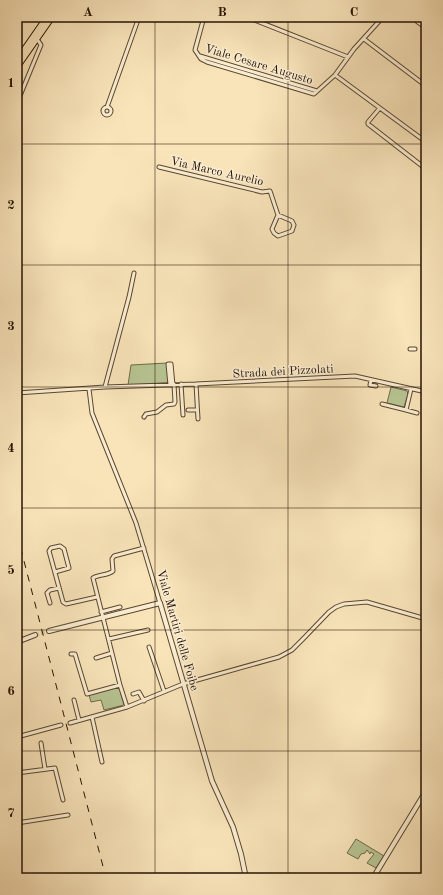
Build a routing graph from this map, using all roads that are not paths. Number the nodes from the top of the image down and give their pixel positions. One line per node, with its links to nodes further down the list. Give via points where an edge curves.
1 (52, 17): 7 (main road)
2 (139, 17): 19 (street)
3 (204, 17): 11 (street, Viale Cesare Augusto)
4 (247, 17): 12 (street)
5 (383, 17): 10 (street)
6 (411, 17): 8 (street)
7 (47, 20): 9 (main road); 13 (main road)
8 (426, 28)
9 (37, 39): 14 (main road); 18 (street, via 41,44)
10 (364, 39): 12 (street); 16 (street)
11 (196, 53): 17 (street, Viale Cesare Augusto, via 202,57); 17 (street, Viale Cesare Augusto, via 207,62 314,94)
12 (348, 57): 15 (street)
13 (17, 60)
14 (17, 67)
15 (334, 75): 17 (street); 20 (street)
16 (426, 86)
17 (317, 91)
18 (17, 103)
19 (107, 107)
20 (379, 108): 21 (street); 23 (street, via 368,124)
21 (426, 142)
22 (158, 167): 24 (street, Via Marco Aurelio, via 262,192 270,191)
23 (426, 169)
24 (278, 215): 24 (street, via 292,222 292,231 278,236 274,233 272,229)
25 (134, 274): 34 (street, via 131,296)
26 (415, 348): 27 (street)
27 (410, 349)
28 (171, 364): 32 (street, via 168,364)
29 (371, 380): 31 (street, Strada dei Pizzolati, via 355,376); 33 (street, via 370,385); 36 (street, Strada dei Pizzolati)
30 (181, 384): 31 (street, Strada dei Pizzolati); 32 (street, Strada dei Pizzolati); 44 (street)
31 (196, 384): 41 (street)
32 (172, 385): 34 (street, Strada dei Pizzolati); 45 (street, via 174,404 166,404 157,412 146,414)
33 (376, 386)
34 (105, 387): 35 (street, Strada dei Pizzolati)
35 (89, 389): 38 (street, Strada dei Pizzolati); 47 (street, Viale Martiri delle Foibe, via 92,413)
36 (411, 389): 37 (street, Strada dei Pizzolati); 42 (street)
37 (426, 392)
38 (17, 393)
39 (382, 404): 42 (street)
40 (188, 410): 41 (street)
41 (197, 410): 46 (street)
42 (406, 410): 43 (street)
43 (417, 414)
44 (183, 415)
45 (144, 417)
46 (198, 419)
47 (144, 548): 50 (street, via 114,556 113,571 93,578); 52 (street, Viale Martiri delle Foibe)
48 (55, 572): 48 (street, via 69,568 64,549 60,546 49,551); 49 (street)
49 (59, 588): 50 (street, via 65,604); 51 (street, via 47,593)
50 (97, 597): 54 (street)
51 (50, 603)
52 (160, 603): 55 (street); 66 (street, Viale Martiri delle Foibe)
53 (120, 608): 54 (street)
54 (101, 612): 55 (street)
55 (103, 618): 58 (street); 60 (street)
56 (426, 619): 66 (street, via 367,602 344,604 329,612 292,650 279,657)
57 (148, 630): 60 (street)
58 (49, 631)
59 (35, 635): 61 (street)
60 (109, 639): 63 (street)
61 (17, 642)
62 (149, 647): 68 (street)
63 (112, 653): 65 (street); 67 (street)
64 (71, 654): 67 (street, via 75,654 87,694)
65 (96, 658)
66 (183, 684): 68 (street); 86 (street, Viale Martiri delle Foibe, via 212,781 238,841)
67 (120, 685): 72 (street)
68 (164, 691): 71 (street)
69 (133, 694): 71 (street, via 139,692)
70 (74, 700): 74 (street)
71 (144, 700): 72 (street)
72 (127, 707): 73 (street)
73 (92, 717): 74 (street); 79 (street)
74 (79, 720): 75 (street)
75 (70, 723)
76 (61, 725): 77 (street)
77 (17, 737)
78 (41, 743): 80 (street)
79 (102, 762)
80 (45, 769): 81 (street); 83 (street, via 55,768)
81 (17, 773)
82 (426, 791): 87 (street)
83 (63, 800)
84 (68, 815): 85 (street)
85 (17, 823)
86 (246, 878)
87 (373, 878)

